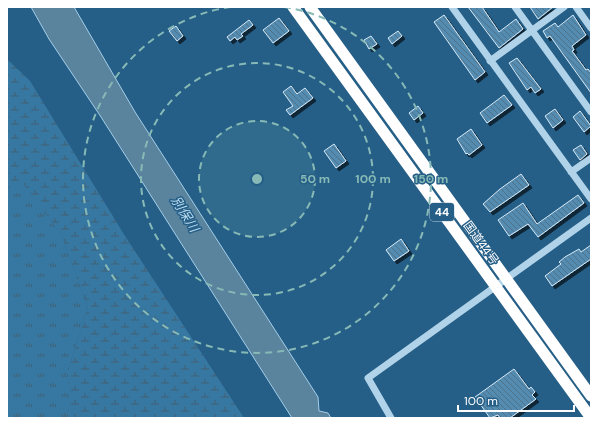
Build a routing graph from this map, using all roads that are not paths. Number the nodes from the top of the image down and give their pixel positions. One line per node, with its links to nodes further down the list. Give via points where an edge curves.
1 (293, 7): 16 (highway, 国道44号 / 44)
2 (310, 7): 15 (highway, 国道44号 / 44)
3 (452, 7): 9 (street)
4 (515, 7): 8 (street)
5 (564, 7): 8 (street)
6 (576, 7): 7 (street)
7 (591, 28)
8 (532, 30): 9 (street); 10 (street)
9 (490, 60): 12 (street)
10 (591, 112)
11 (591, 158): 12 (street)
12 (571, 172): 13 (street)
13 (591, 199)
14 (591, 218): 15 (street)
15 (506, 279): 16 (street); 17 (highway, 国道44号 / 44)
16 (496, 286): 18 (street, via 368,378); 19 (highway, 国道44号 / 44)
17 (591, 396)
18 (391, 418)
19 (591, 418)

